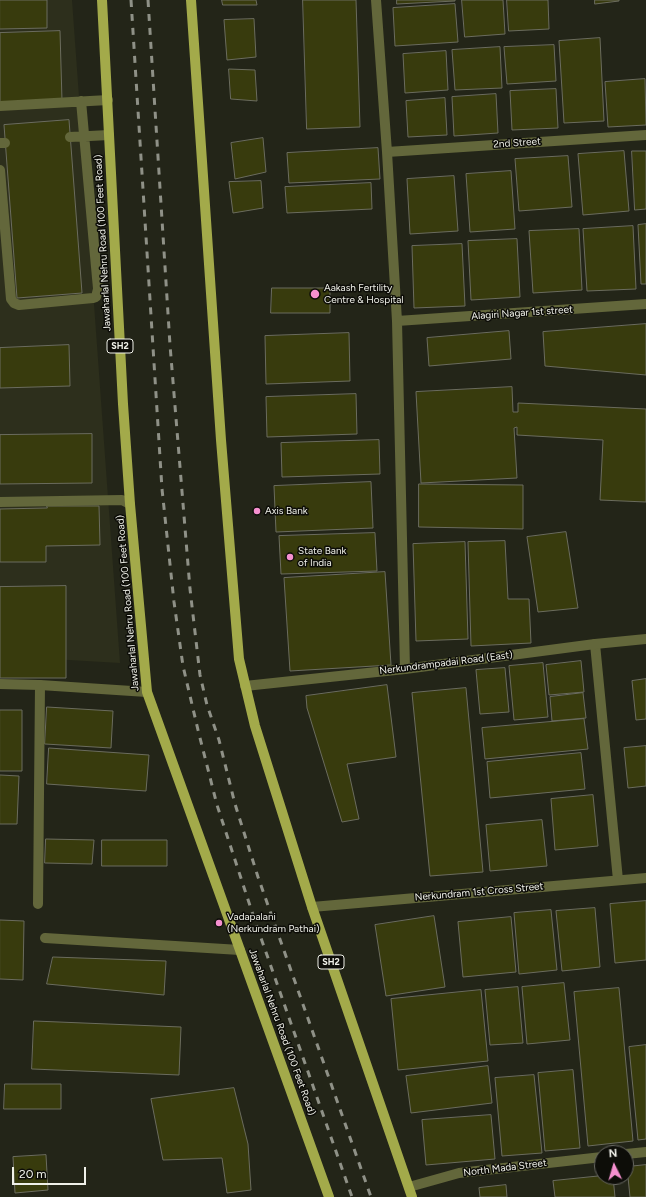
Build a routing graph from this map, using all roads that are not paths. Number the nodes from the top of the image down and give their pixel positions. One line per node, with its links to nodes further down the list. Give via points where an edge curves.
1 (102, 0): 4 (main road, Jawaharlal Nehru Road (100 Feet Road) / SH2)
2 (190, 0): 22 (main road, SH2, via 238,659)
3 (376, 0): 11 (street)
4 (108, 100): 5 (street); 7 (main road, Jawaharlal Nehru Road (100 Feet Road) / SH2)
5 (81, 101): 6 (street); 9 (street)
6 (0, 106)
7 (109, 135): 9 (street); 16 (main road, Jawaharlal Nehru Road (100 Feet Road) / SH2)
8 (646, 135): 11 (street, 2nd Street)
9 (84, 136): 10 (street); 12 (street, via 98,289 96,297 14,304 11,299)
10 (70, 137)
11 (387, 152): 14 (street)
12 (0, 170)
13 (646, 304): 14 (street, Alagiri Nagar 1st street)
14 (397, 322): 19 (street)
15 (0, 502): 16 (street, via 122,500)
16 (130, 504): 23 (main road, Jawaharlal Nehru Road (100 Feet Road) / SH2)
17 (646, 639): 18 (street, Nerkundrampadai Road (East))
18 (595, 644): 19 (street, Nerkundrampadai Road (East)); 25 (street)
19 (405, 669): 22 (street, Nerkundrampadai Road (East))
20 (0, 684): 21 (street)
21 (40, 684): 23 (street); 26 (street)
22 (245, 686): 27 (main road, SH2, via 255,726)
23 (147, 692): 29 (main road, Jawaharlal Nehru Road (100 Feet Road) / SH2)
24 (646, 878): 25 (street, Nerkundram 1st Cross Street)
25 (618, 880): 27 (street, Nerkundram 1st Cross Street)
26 (38, 904)
27 (312, 907): 33 (main road, SH2)
28 (46, 938): 29 (street)
29 (240, 950): 34 (main road, Jawaharlal Nehru Road (100 Feet Road) / SH2)
30 (646, 1152): 31 (street)
31 (634, 1153)
32 (594, 1158): 33 (street, North Mada Street, via 459,1173)
33 (409, 1187): 35 (main road, SH2)
34 (329, 1197)
35 (412, 1197)

